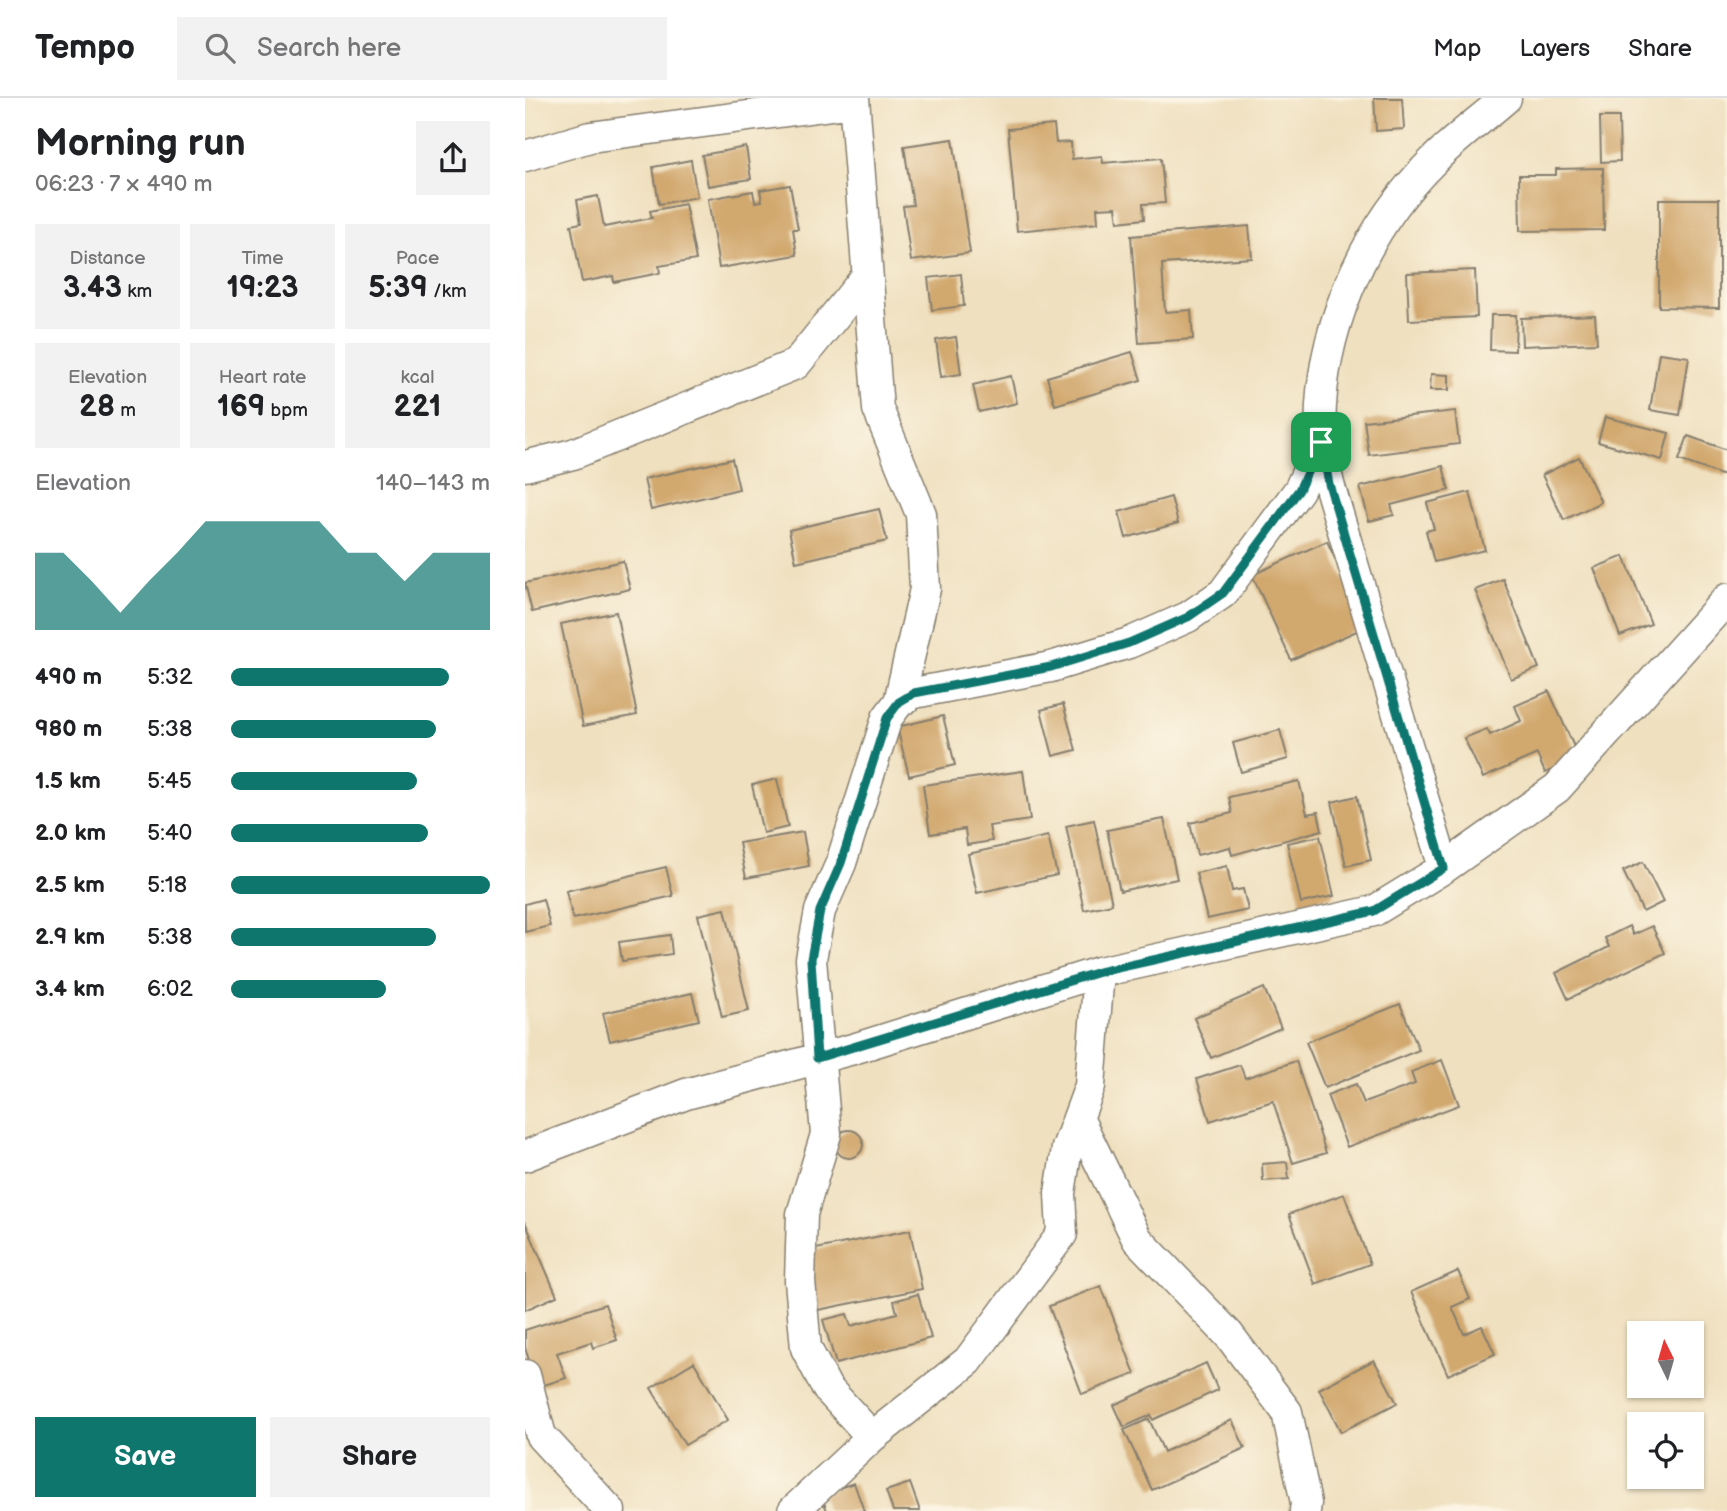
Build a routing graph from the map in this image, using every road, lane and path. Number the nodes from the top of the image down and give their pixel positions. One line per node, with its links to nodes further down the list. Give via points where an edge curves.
1 (1506, 98): 5 (street, via 1432,161 1373,234 1339,308 1324,385)
2 (854, 100): 3 (street, via 590,137); 4 (street)
3 (525, 156)
4 (867, 276): 6 (street, via 796,364 573,454); 8 (street, via 878,409 921,514 925,589)
5 (1321, 442): 8 (street, via 1299,490 1223,593 1188,617 1129,643 1051,667 914,693); 9 (street, via 1329,484)
6 (525, 466)
7 (1727, 599): 9 (street, via 1557,788)
8 (899, 702): 11 (street, via 887,718 841,863 820,911 811,959)
9 (1444, 868): 10 (street, via 1374,911)
10 (1099, 972): 11 (street); 12 (street, via 1090,1086)
11 (817, 1058): 13 (street, via 686,1094); 15 (street, via 826,1134 802,1214 800,1281 806,1348 827,1388)
12 (1078, 1118): 15 (street, via 1059,1193 1062,1234 968,1361); 19 (street, via 1137,1239 1229,1335 1287,1412)
13 (525, 1156)
14 (525, 1376): 16 (street)
15 (872, 1437): 18 (street)
16 (533, 1443): 17 (street)
17 (610, 1511)
18 (793, 1511)
19 (1305, 1511)

